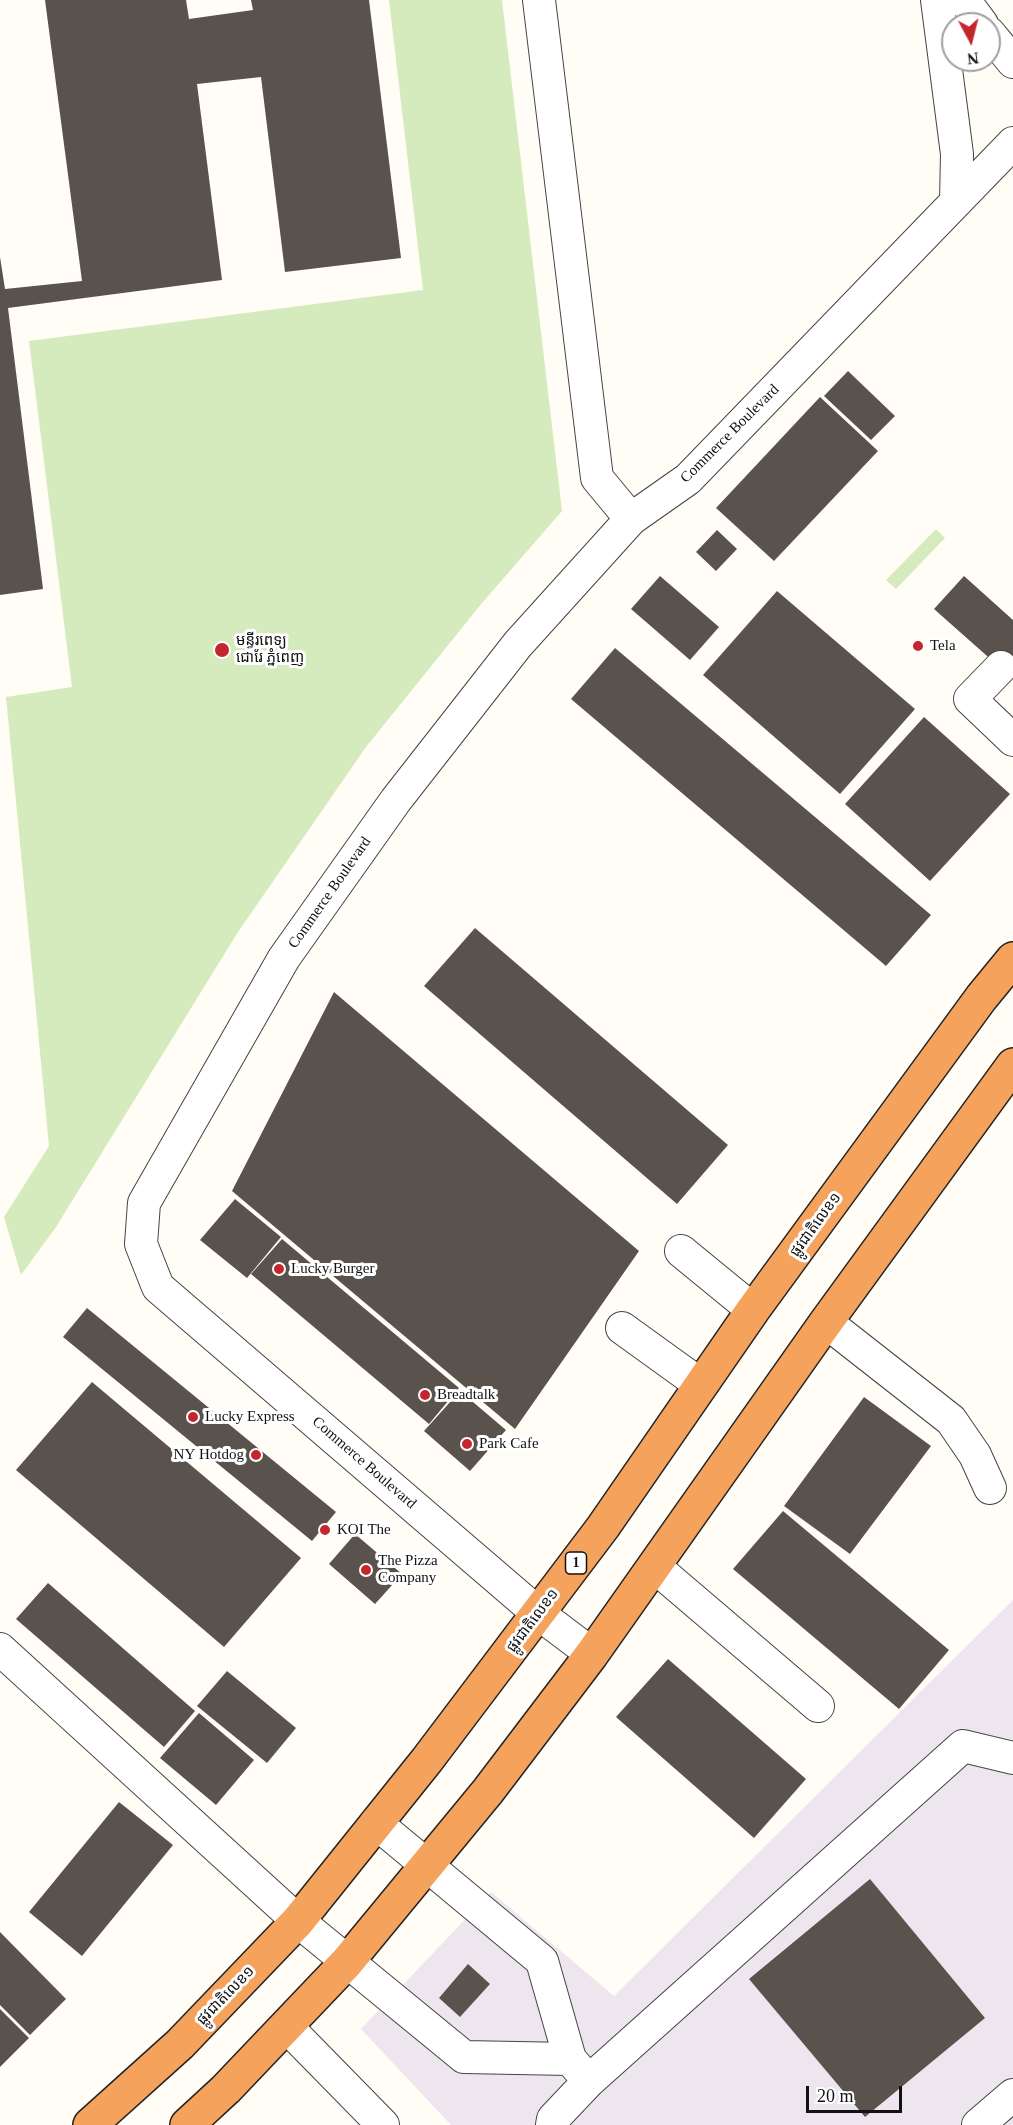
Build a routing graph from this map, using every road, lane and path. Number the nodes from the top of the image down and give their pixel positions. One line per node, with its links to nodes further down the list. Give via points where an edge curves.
1 (539, 0): 7 (street, via 597,478)
2 (937, 0): 6 (street, via 957,154)
3 (1001, 48): 4 (street)
4 (1013, 62)
5 (1013, 143): 6 (street, Commerce Boulevard)
6 (956, 201): 7 (street, Commerce Boulevard, via 688,479)
7 (631, 519): 19 (street, Commerce Boulevard, via 518,644 396,800 284,958 144,1203 141,1244 158,1287)
8 (1001, 668): 9 (street, via 970,699)
9 (1013, 740)
10 (1013, 959): 13 (highway, ផ្លូវជាតិលេខ១ / 1)
11 (1013, 1065): 14 (highway)
12 (681, 1251): 13 (street)
13 (753, 1310): 16 (highway, ផ្លូវជាតិលេខ១ / 1)
14 (826, 1323): 17 (street, via 951,1419 975,1455); 18 (highway)
15 (622, 1328): 16 (street)
16 (701, 1385): 19 (highway, ផ្លូវជាតិលេខ១ / 1)
17 (990, 1488)
18 (654, 1567): 21 (highway); 22 (street)
19 (539, 1614): 21 (street, Commerce Boulevard); 24 (highway, ផ្លូវជាតិលេខ១ / 1)
20 (0, 1649): 26 (street)
21 (592, 1654): 25 (highway)
22 (818, 1706)
23 (1013, 1758): 29 (street, via 963,1746)
24 (376, 1823): 25 (street); 26 (highway, ផ្លូវជាតិលេខ១ / 1)
25 (428, 1865): 27 (highway); 29 (street, via 542,1961)
26 (298, 1921): 27 (street); 31 (highway, ផ្លូវជាតិលេខ១ / 1, via 180,2044)
27 (347, 1962): 28 (highway); 29 (street, via 464,2057)
28 (287, 2027): 32 (highway); 33 (street)
29 (579, 2070): 34 (street)
30 (1013, 2095): 35 (street)
31 (90, 2125)
32 (186, 2125)
33 (383, 2125)
34 (552, 2125)
35 (978, 2125)

